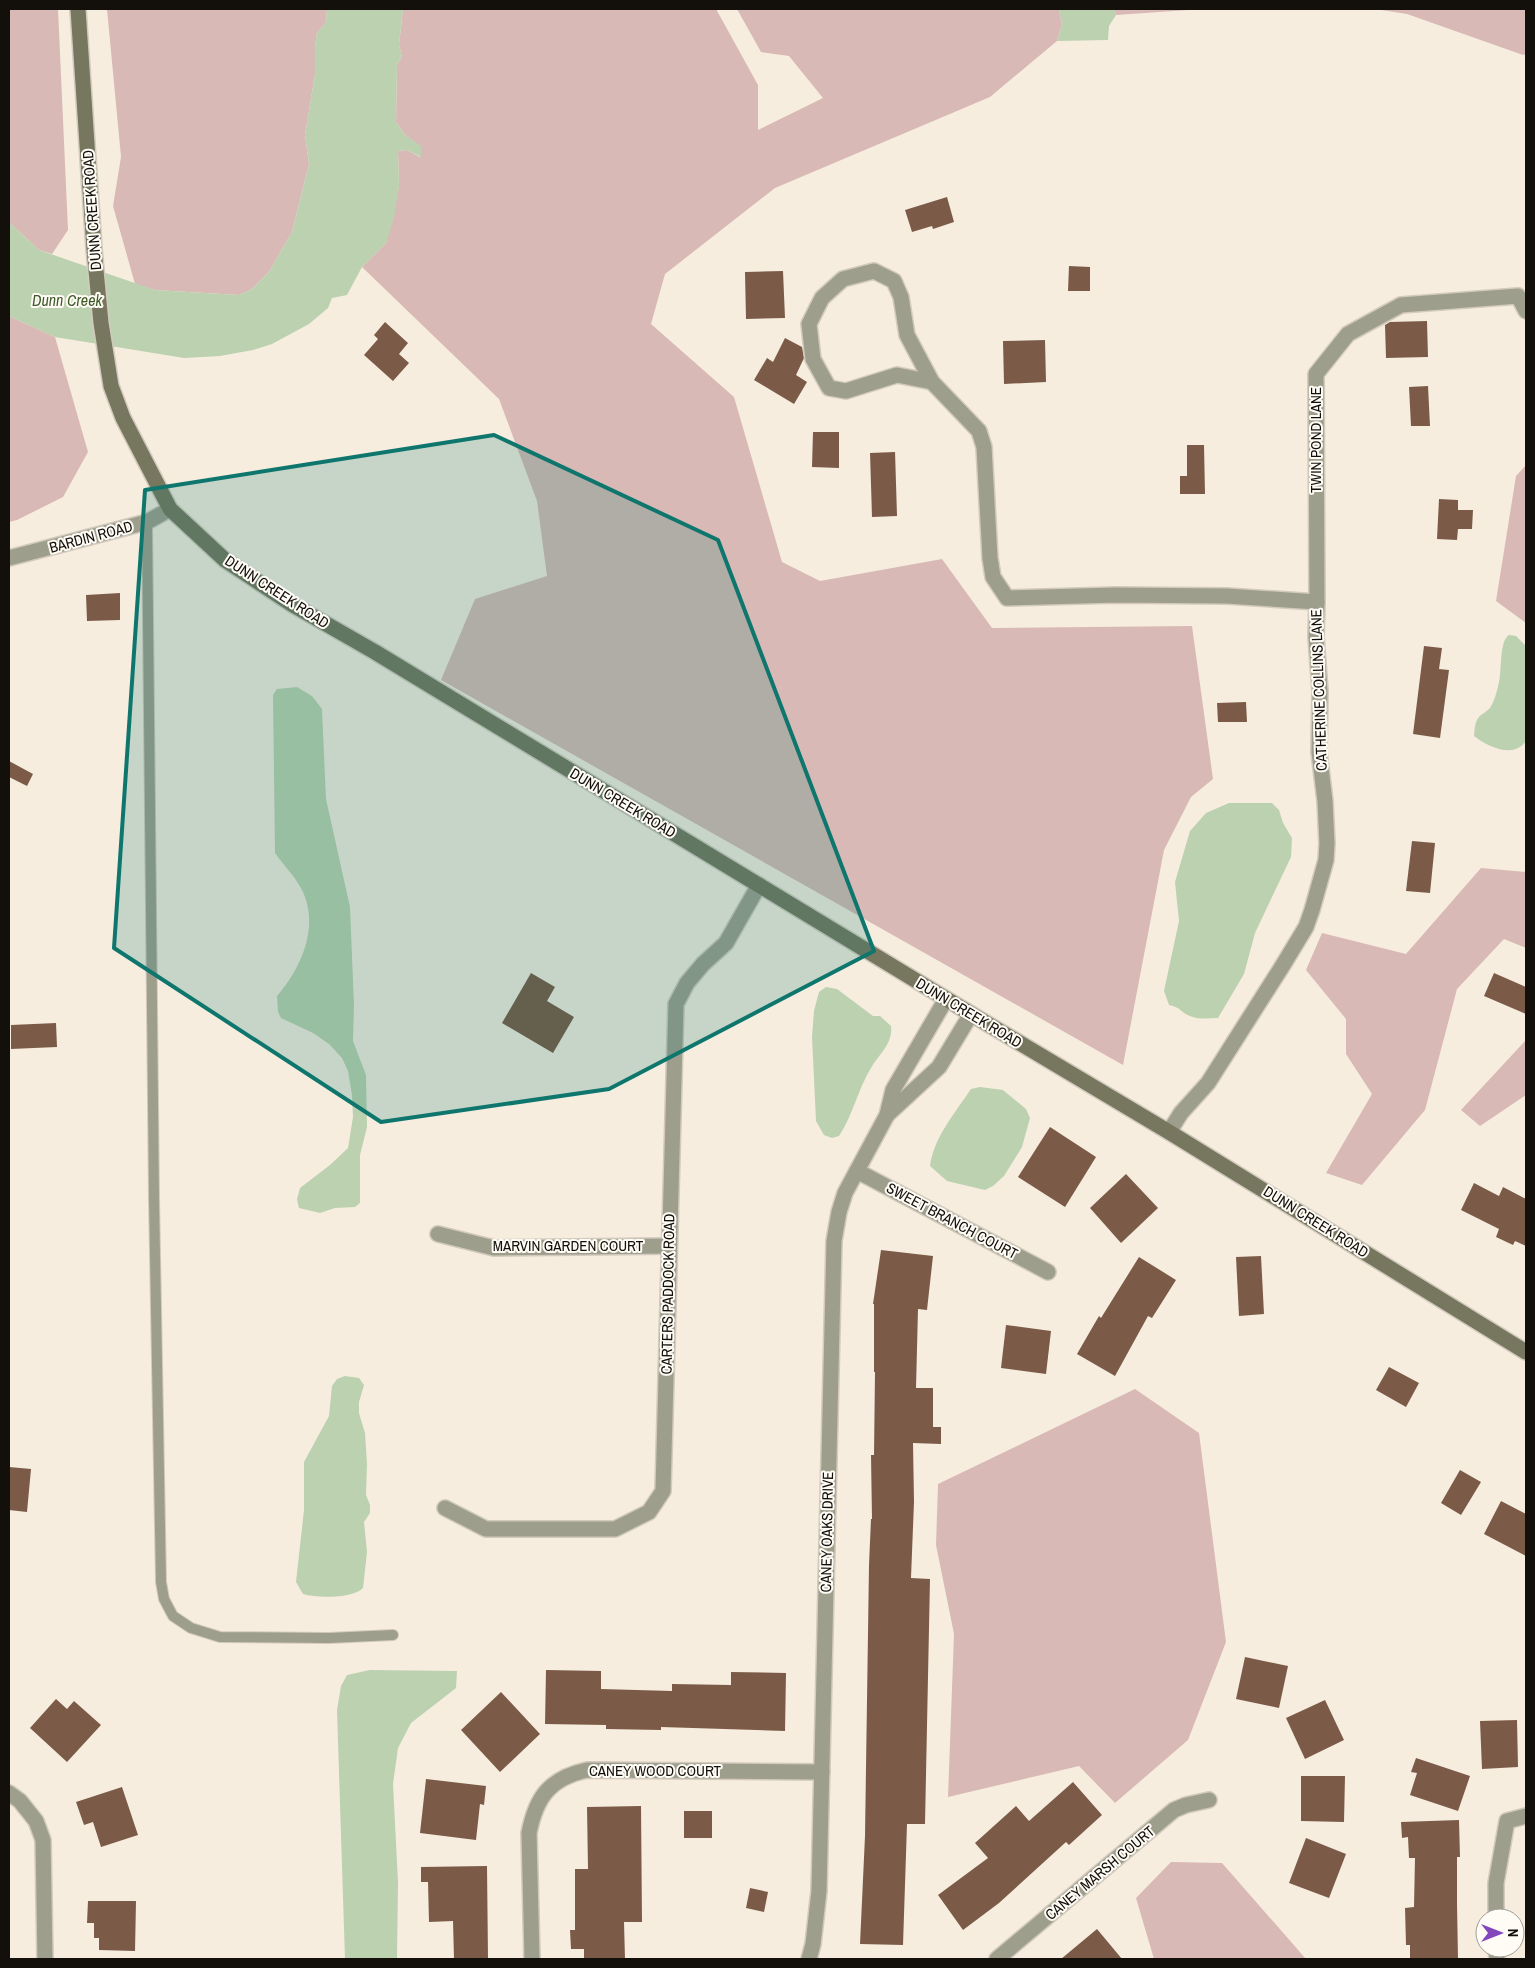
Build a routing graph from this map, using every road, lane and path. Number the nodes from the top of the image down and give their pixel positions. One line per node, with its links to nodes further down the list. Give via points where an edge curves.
1 (78, 9): 4 (street, DUNN CREEK ROAD, via 94,249 106,363 123,418)
2 (1526, 311): 7 (street, TWIN POND LANE, via 1518,296 1401,305 1348,334 1316,374)
3 (932, 382): 3 (street, CATHERINE COLLINS LANE, via 907,335 901,298 894,281 874,271 843,279 822,298 809,324 813,359 828,388 846,391 897,375); 7 (street, CATHERINE COLLINS LANE, via 979,430 984,446 993,577 1007,598 1227,596)
4 (170, 509): 5 (street, BARDIN ROAD); 8 (street, DUNN CREEK ROAD, via 225,560 254,581)
5 (147, 522): 6 (street, BARDIN ROAD); 19 (lane, via 154,1209 161,1582 164,1599 173,1616 191,1628 220,1637)
6 (9, 558)
7 (1317, 602): 12 (street, CATHERINE COLLINS LANE, via 1319,742 1326,860 1306,927 1208,1083)
8 (759, 886): 9 (street, DUNN CREEK ROAD); 15 (street, CARTERS PADDOCK ROAD, via 726,943 687,983 676,1004)
9 (946, 999): 10 (street, DUNN CREEK ROAD); 11 (street, CANEY OAKS DRIVE, via 893,1090)
10 (971, 1014): 11 (street, CANEY OAKS DRIVE, via 939,1067); 12 (street, DUNN CREEK ROAD)
11 (887, 1115): 13 (street, CANEY OAKS DRIVE)
12 (1169, 1132): 17 (street, DUNN CREEK ROAD)
13 (857, 1171): 16 (street, SWEET BRANCH COURT); 20 (street, CANEY OAKS DRIVE, via 839,1212 833,1249)
14 (438, 1234): 15 (street, MARVIN GARDEN COURT, via 494,1248)
15 (669, 1246): 18 (street, CARTERS PADDOCK ROAD, via 663,1491 649,1512 615,1529 486,1530)
16 (1048, 1272)
17 (1526, 1352)
18 (445, 1508)
19 (393, 1635)
20 (822, 1772): 26 (street, CANEY WOOD COURT, via 587,1770 570,1773 554,1783 540,1798 532,1814 529,1833); 27 (street, CANEY OAKS DRIVE, via 820,1891)
21 (14, 1797): 25 (street, via 36,1821 43,1840)
22 (1209, 1800): 28 (street, CANEY MARSH COURT, via 1174,1810)
23 (1526, 1816): 24 (street, via 1507,1821 1496,1883)
24 (1496, 1908)
25 (45, 1959)
26 (532, 1959)
27 (809, 1959)
28 (997, 1959)

